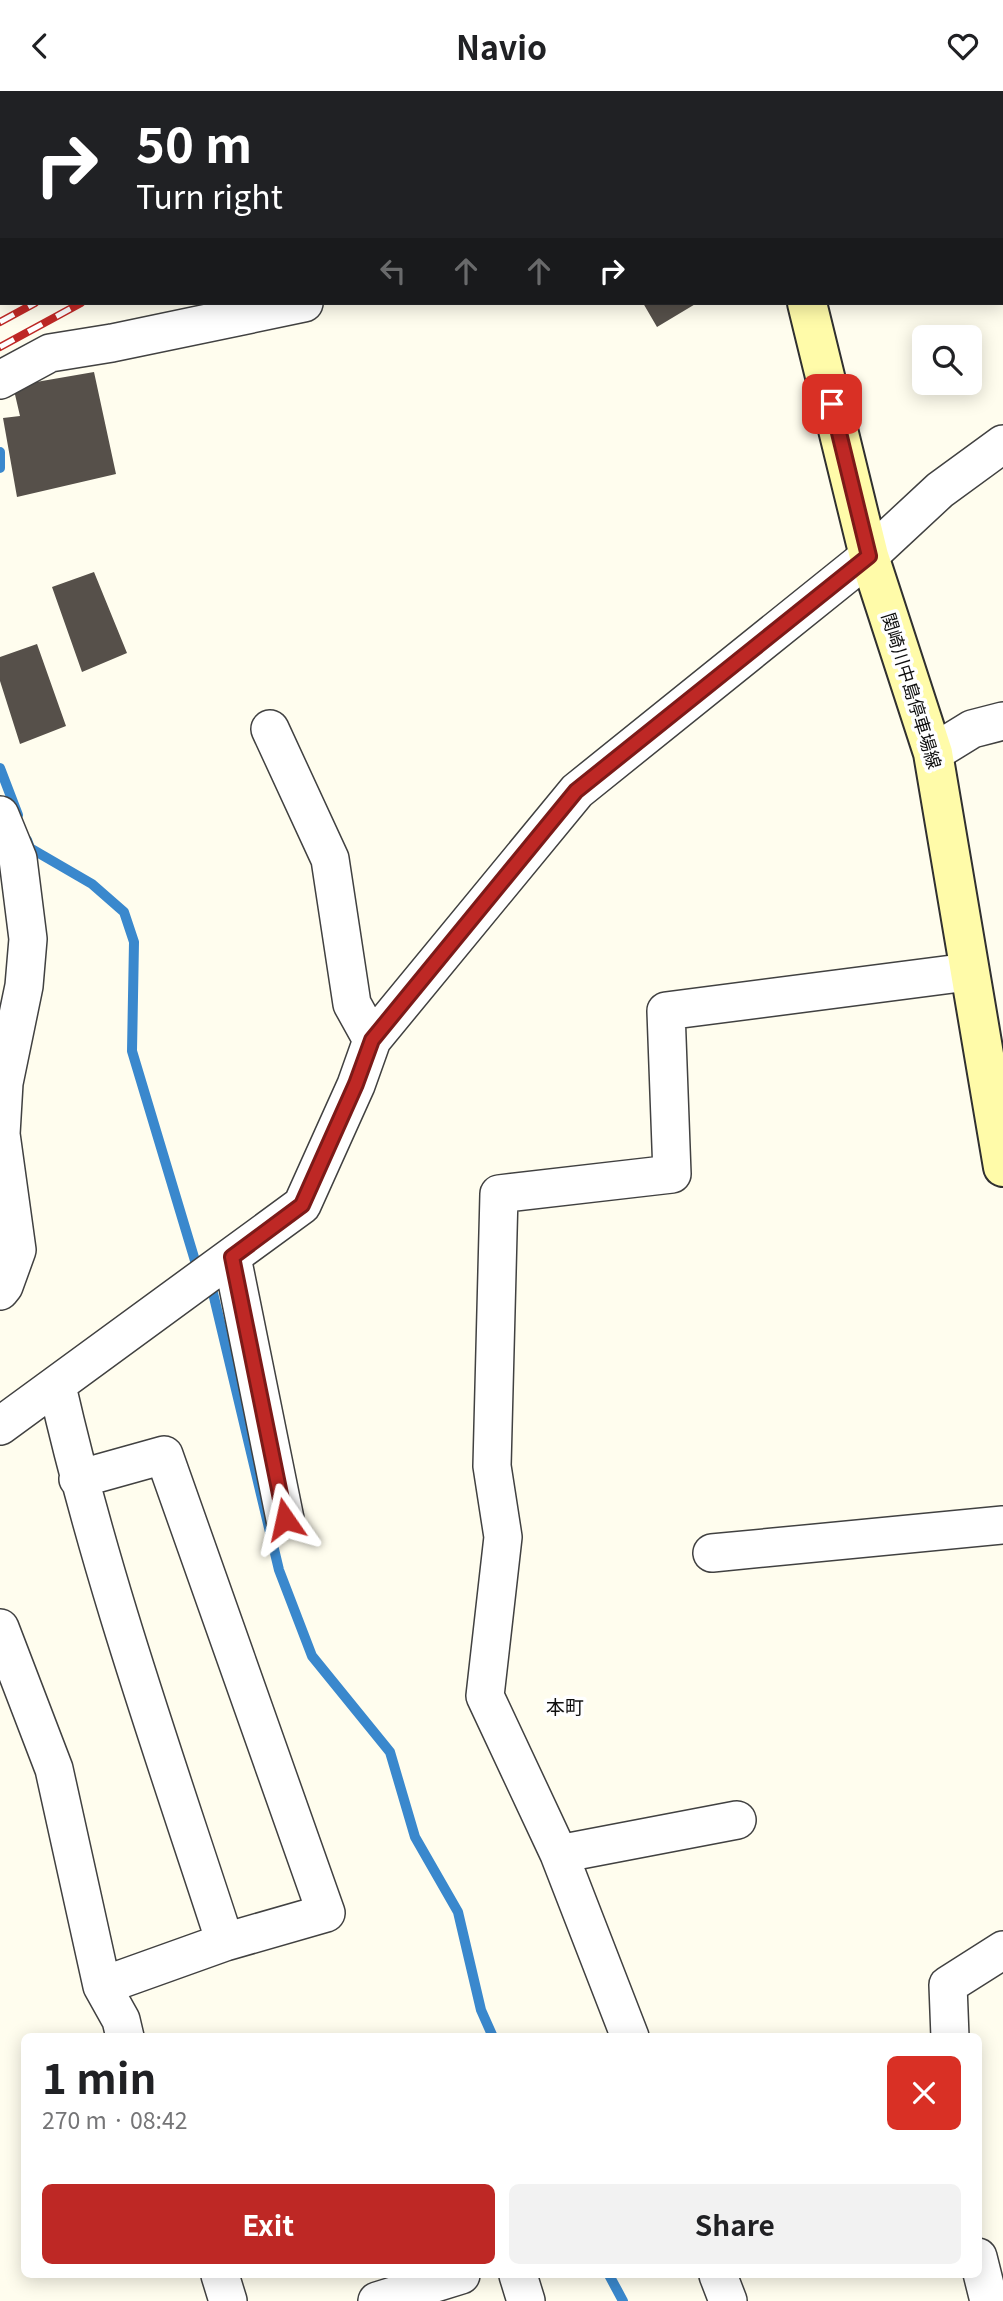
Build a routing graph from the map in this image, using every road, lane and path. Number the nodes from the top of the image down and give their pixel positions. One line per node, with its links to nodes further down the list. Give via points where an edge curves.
1 (294, 305): 3 (street, via 50,353)
2 (807, 305): 5 (main road, 関崎川中島停車場線)
3 (6, 376)
4 (1003, 444): 5 (street, via 940,491)
5 (869, 556): 8 (main road, 関崎川中島停車場線); 11 (street, via 576,791)
6 (1003, 721): 8 (street, via 972,729)
7 (270, 729): 11 (street, via 330,859 352,1004)
8 (933, 753): 10 (main road, 関崎川中島停車場線)
9 (0, 815): 14 (street, via 18,859 27,939 24,986 4,1083 1,1134 17,1250)
10 (968, 972): 12 (main road, 関崎川中島停車場線); 23 (street, via 666,1011 672,1174 499,1194 492,1466 503,1537 485,1696)
11 (372, 1040): 13 (street, via 302,1205)
12 (1002, 1157)
13 (232, 1257): 15 (street); 18 (street)
14 (0, 1291)
15 (57, 1386): 16 (street); 17 (street)
16 (0, 1426)
17 (78, 1479): 24 (street); 24 (street, via 163,1455 326,1913)
18 (285, 1519)
19 (1003, 1525): 20 (street)
20 (712, 1553)
21 (0, 1628): 26 (street, via 54,1769)
22 (737, 1820): 23 (street)
23 (559, 1854): 28 (street)
24 (225, 1942): 26 (street)
25 (1003, 1950): 29 (street, via 948,1985)
26 (102, 1986): 27 (street)
27 (124, 2033)
28 (628, 2033)
29 (950, 2033)
30 (982, 2273): 39 (street)
31 (221, 2278): 35 (street)
32 (451, 2278): 36 (street)
33 (519, 2278): 37 (street)
34 (719, 2278): 38 (street)
35 (228, 2301)
36 (377, 2301)
37 (526, 2301)
38 (728, 2301)
39 (989, 2301)

